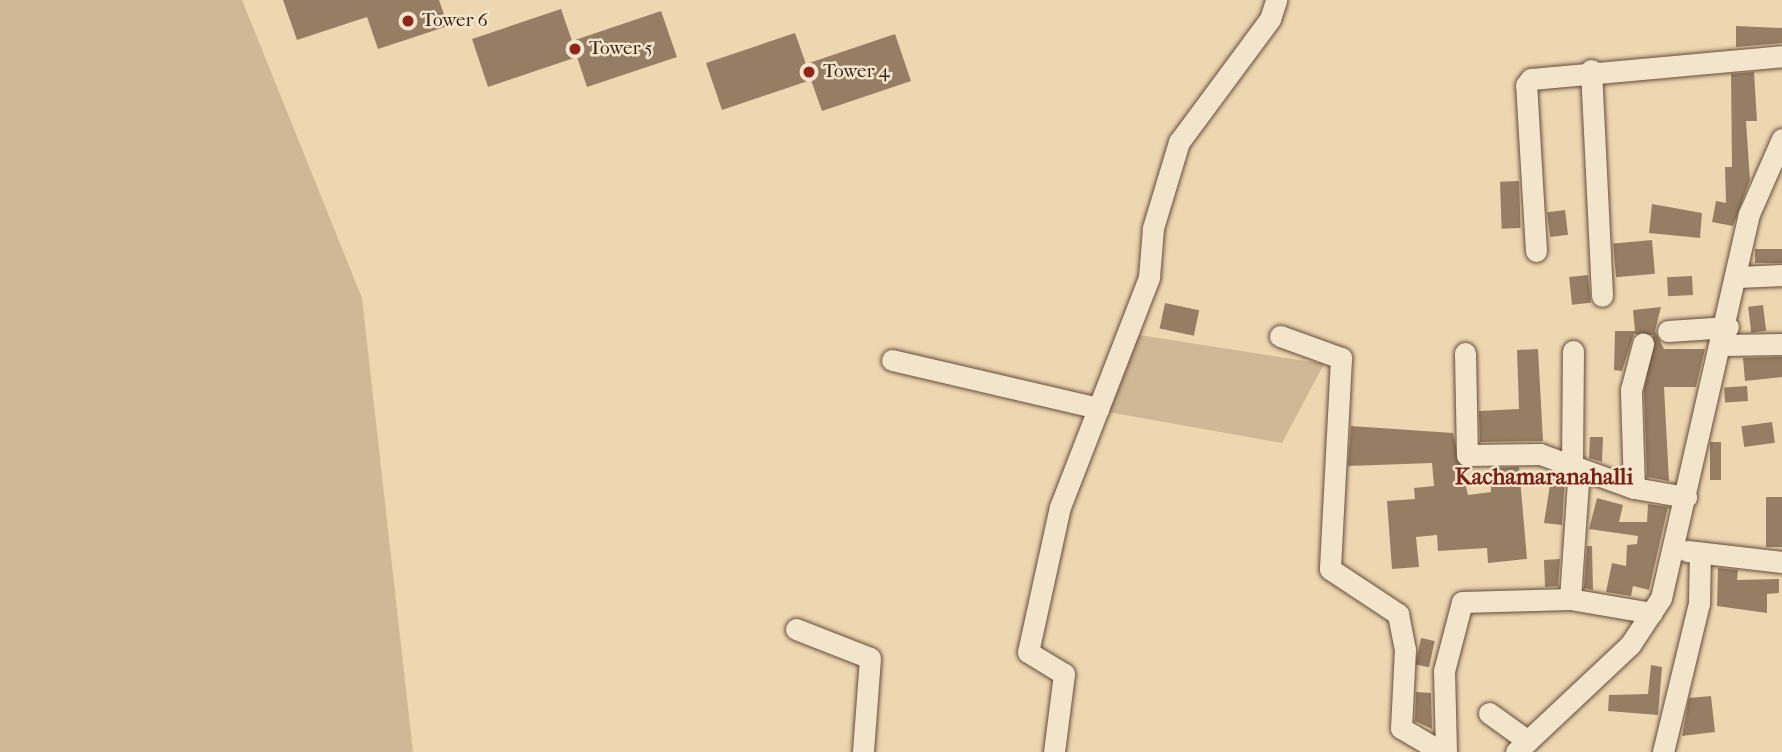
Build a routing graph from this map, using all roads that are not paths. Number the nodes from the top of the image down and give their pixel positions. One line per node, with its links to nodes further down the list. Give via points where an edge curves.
1 (1276, 0): 17 (street, via 1270,19 1180,142 1153,229 1149,277)
2 (1782, 56): 3 (street)
3 (1591, 70): 5 (street, via 1543,74 1526,85); 8 (street)
4 (1782, 139): 7 (street, via 1749,214)
5 (1536, 251)
6 (1782, 275): 7 (street)
7 (1738, 277): 11 (street)
8 (1602, 296)
9 (1668, 331): 11 (street)
10 (1280, 336): 32 (street, via 1341,358 1330,569 1398,614 1405,649 1401,728)
11 (1726, 336): 13 (street); 20 (street)
12 (1643, 344): 19 (street, via 1630,390)
13 (1782, 344)
14 (1573, 351): 18 (street)
15 (1465, 353): 18 (street, via 1467,455 1540,454)
16 (892, 360): 17 (street)
17 (1098, 408): 31 (street, via 1060,507 1028,652 1064,674)
18 (1575, 465): 19 (street); 24 (street)
19 (1634, 488): 20 (street)
20 (1686, 497): 21 (street)
21 (1674, 549): 22 (street); 26 (street)
22 (1700, 553): 23 (street); 25 (street)
23 (1782, 562)
24 (1570, 599): 26 (street); 32 (street, via 1469,599 1457,607 1444,671)
25 (1699, 603): 26 (street); 33 (street)
26 (1657, 606): 29 (street, via 1630,645)
27 (796, 629): 30 (street, via 870,658)
28 (1489, 713): 29 (street)
29 (1522, 747)
30 (863, 752)
31 (1054, 752)
32 (1444, 752)
33 (1663, 752)

